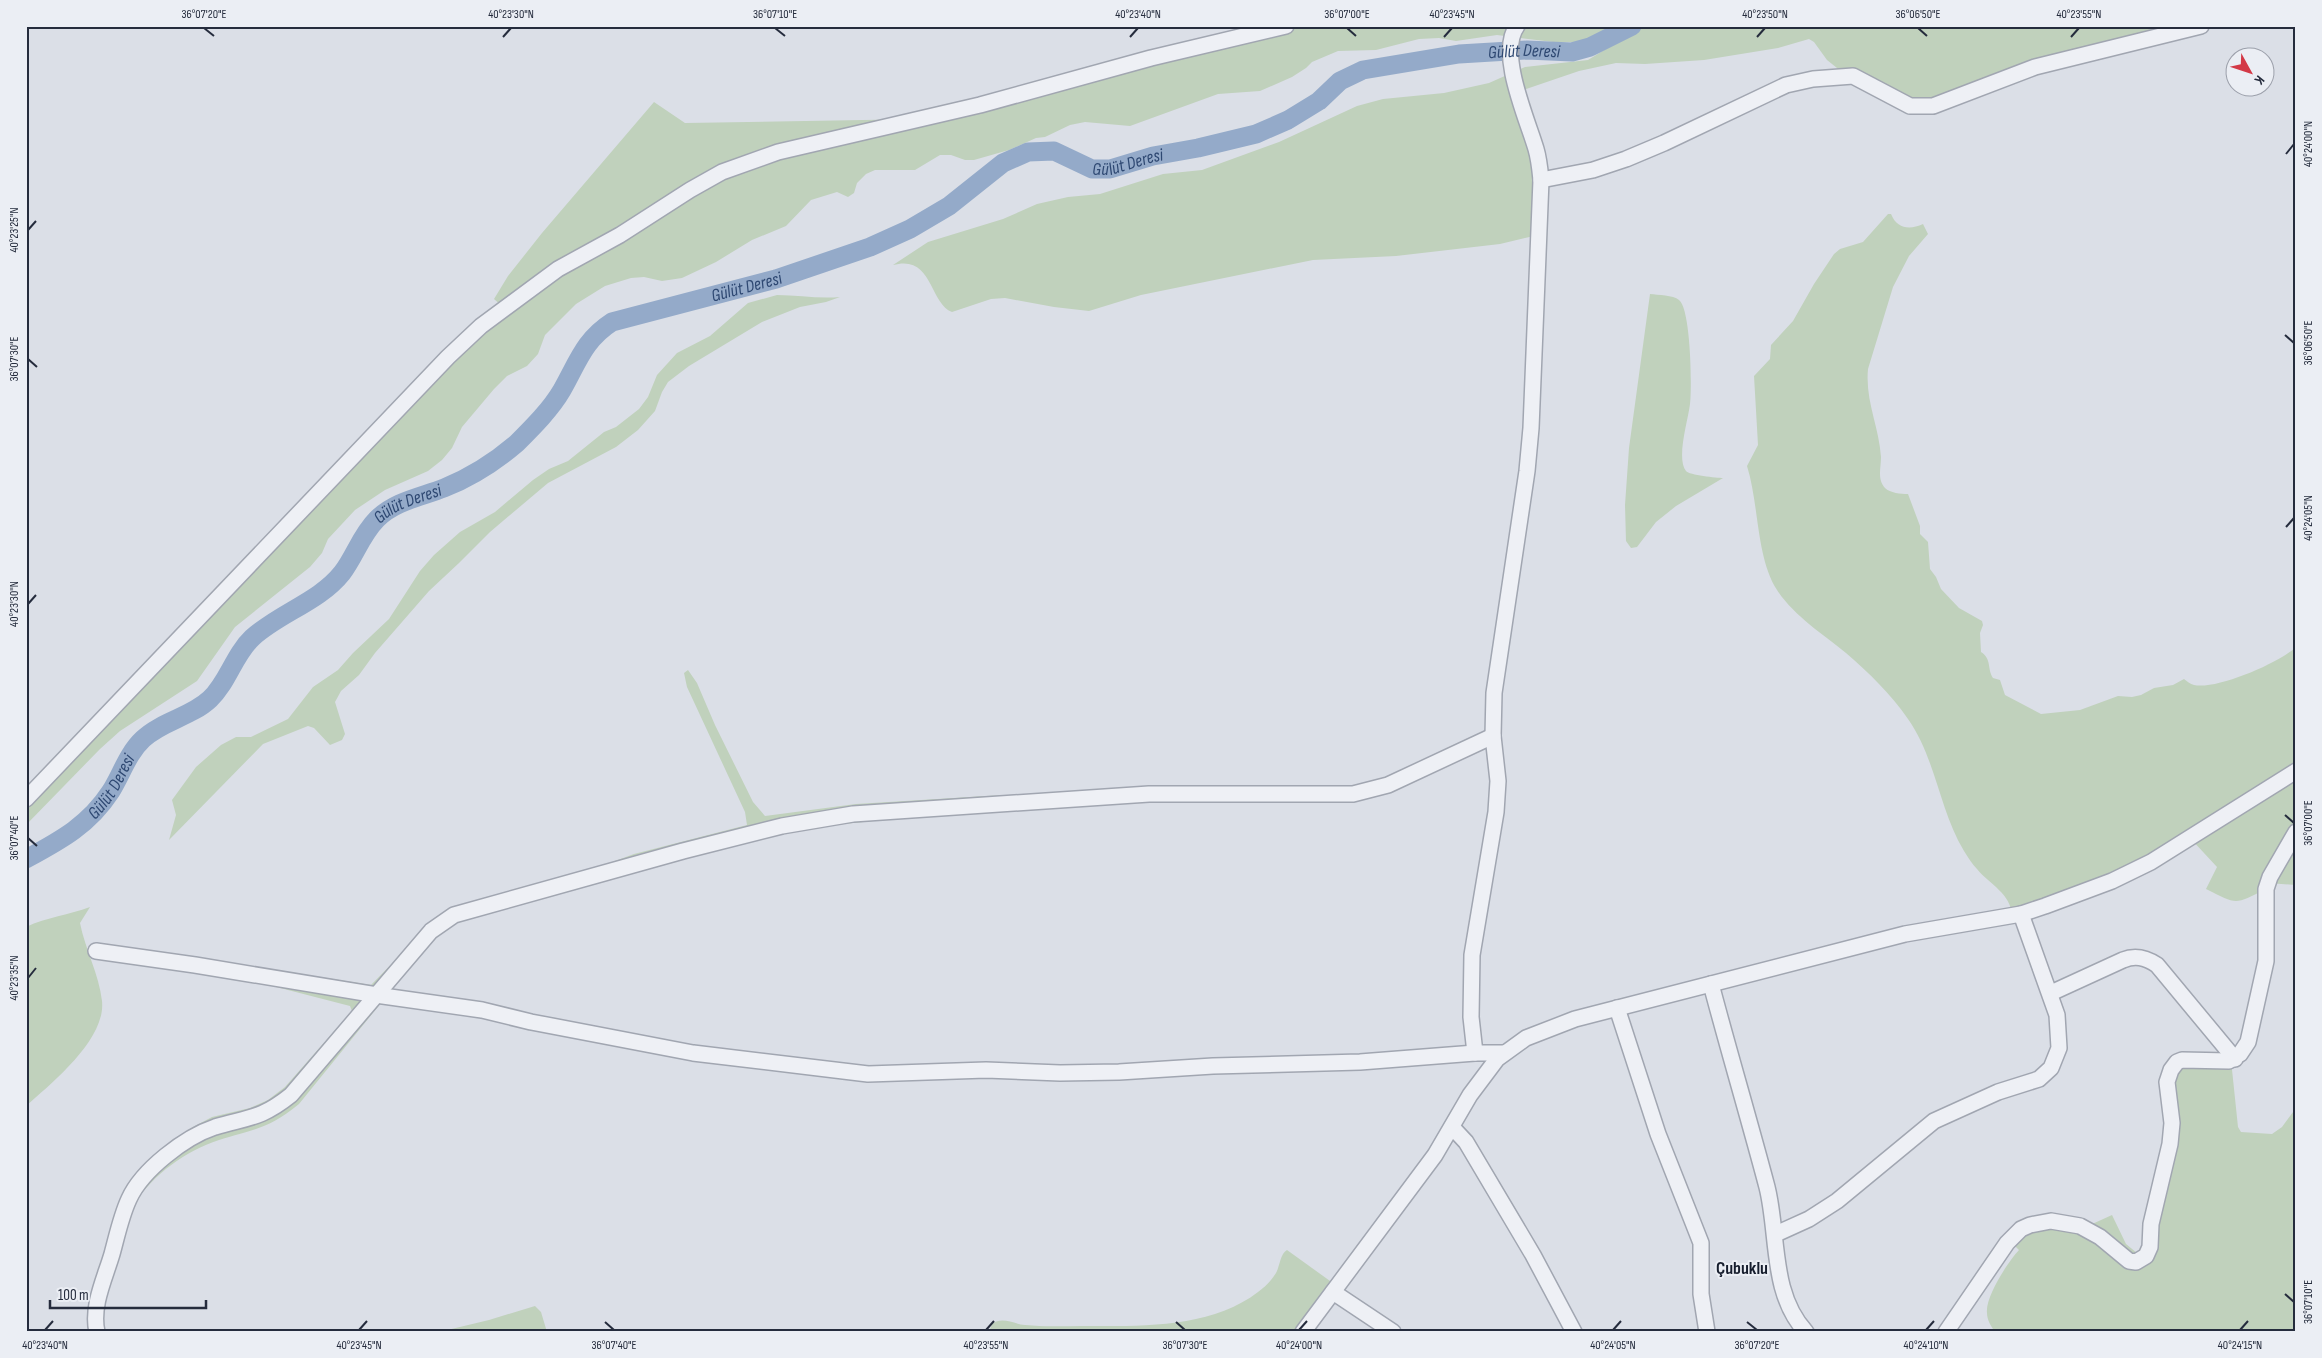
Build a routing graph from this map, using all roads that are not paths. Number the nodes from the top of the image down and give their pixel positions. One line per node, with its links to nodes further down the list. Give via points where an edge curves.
1 (1286, 26): 7 (street, via 1151,58 980,105 778,152 722,172 558,269 480,326 448,357)
2 (1517, 26): 4 (street, via 1510,43 1513,75 1536,149)
3 (2201, 26): 4 (street, via 2035,67 1932,106 1910,106 1853,76 1813,79 1786,86 1626,159 1593,170)
4 (1541, 180): 5 (street, via 1532,428 1494,693)
5 (1493, 736): 13 (street, via 1388,786 1353,794 1148,794 863,813 782,826 454,915 431,930); 15 (street, via 1498,795 1472,955 1471,1017)
6 (2296, 771): 9 (street, via 2151,862 2079,894)
7 (26, 799)
8 (2296, 832): 17 (street, via 2266,889 2266,962 2248,1042)
9 (2021, 914): 11 (street, via 1904,934); 12 (street)
10 (96, 951): 13 (street)
11 (1711, 984): 14 (street); 19 (street, via 1767,1188)
12 (2051, 994): 17 (street, via 2123,960 2144,958 2156,965); 19 (street, via 2057,1015 2059,1048 2056,1060 2046,1074 1934,1121 1837,1201)
13 (377, 996): 15 (street, via 482,1010 693,1053 868,1074 986,1070 1119,1072 1360,1062); 21 (street, via 308,1077 274,1109 197,1134 141,1180 128,1200 96,1309)
14 (1617, 1008): 16 (street, via 1546,1029); 25 (street, via 1658,1134 1701,1243 1701,1294)
15 (1475, 1053): 16 (street)
16 (1504, 1053): 18 (street, via 1484,1074)
17 (2235, 1059): 27 (street, via 2182,1060 2171,1070 2167,1082 2172,1134 2151,1224 2150,1247 2143,1258 2129,1261 2089,1230 2071,1223 2051,1221 2030,1225 2007,1243)
18 (1452, 1127): 20 (street, via 1435,1155); 24 (street, via 1471,1150)
19 (1776, 1234): 26 (street, via 1781,1282 1792,1312)
20 (1333, 1292): 22 (street); 23 (street)
21 (97, 1332)
22 (1303, 1332)
23 (1394, 1332)
24 (1574, 1332)
25 (1707, 1332)
26 (1806, 1332)
27 (1946, 1332)

